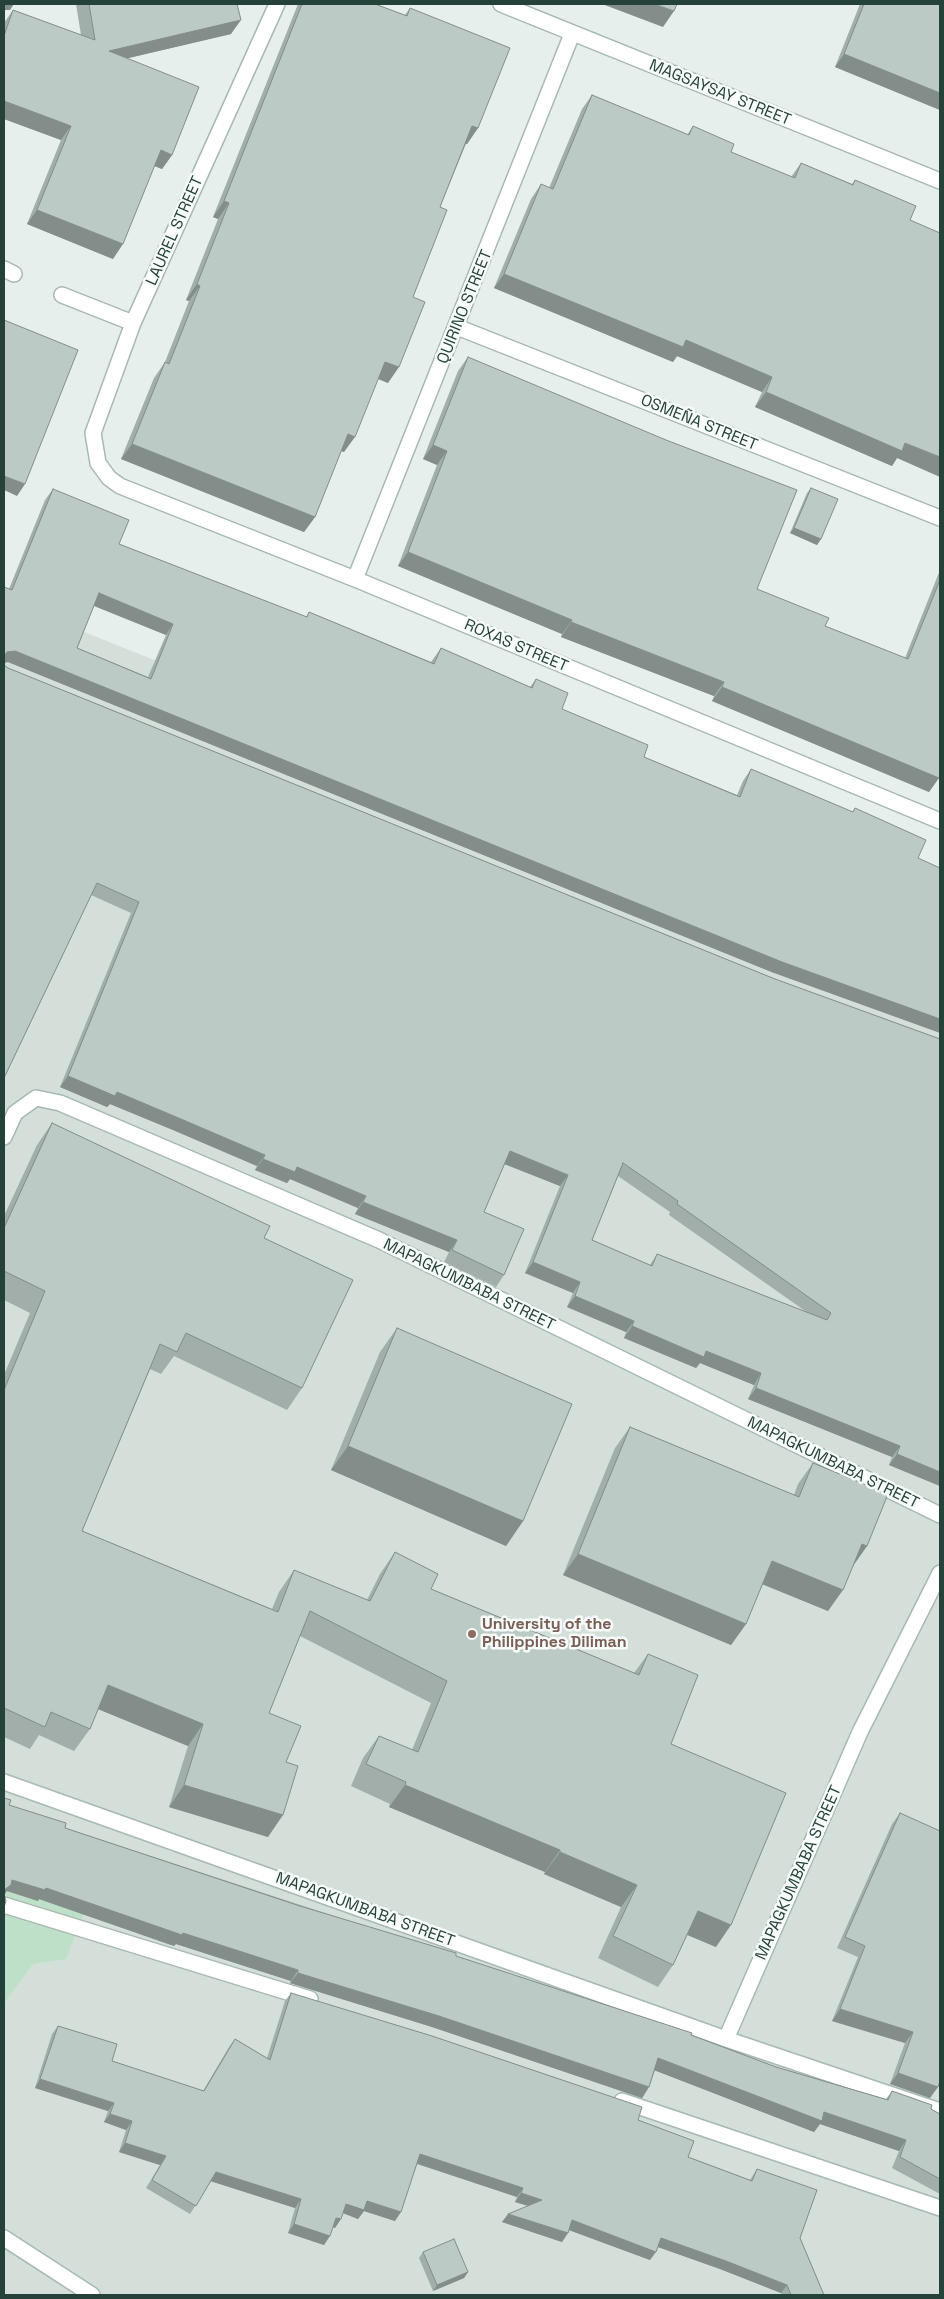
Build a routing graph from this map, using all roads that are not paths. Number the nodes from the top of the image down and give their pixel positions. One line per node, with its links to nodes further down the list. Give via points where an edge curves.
1 (278, 4): 6 (street, LAUREL STREET)
2 (501, 4): 3 (street, MAGSAYSAY STREET)
3 (572, 34): 4 (street, MAGSAYSAY STREET); 7 (street, QUIRINO STREET)
4 (940, 181)
5 (62, 295): 6 (street)
6 (133, 323): 8 (street, LAUREL STREET, via 93,433)
7 (457, 327): 9 (street, OSMEÑA STREET); 10 (street, QUIRINO STREET)
8 (98, 463): 10 (street, ROXAS STREET, via 120,486)
9 (940, 518)
10 (355, 579): 11 (street, ROXAS STREET)
11 (940, 822)
12 (4, 1137): 13 (street, MAPAGKUMBABA STREET, via 15,1113 36,1098 60,1103 379,1240)
13 (940, 1515)
14 (940, 1573): 18 (street, MAPAGKUMBABA STREET, via 860,1732)
15 (4, 1782): 18 (street, MAPAGKUMBABA STREET)
16 (4, 1905): 17 (street)
17 (325, 2004)
18 (726, 2039): 20 (street, MAPAGKUMBABA STREET)
19 (606, 2096): 21 (street)
20 (940, 2111)
21 (940, 2208)
22 (4, 2238): 23 (street)
23 (92, 2295)

